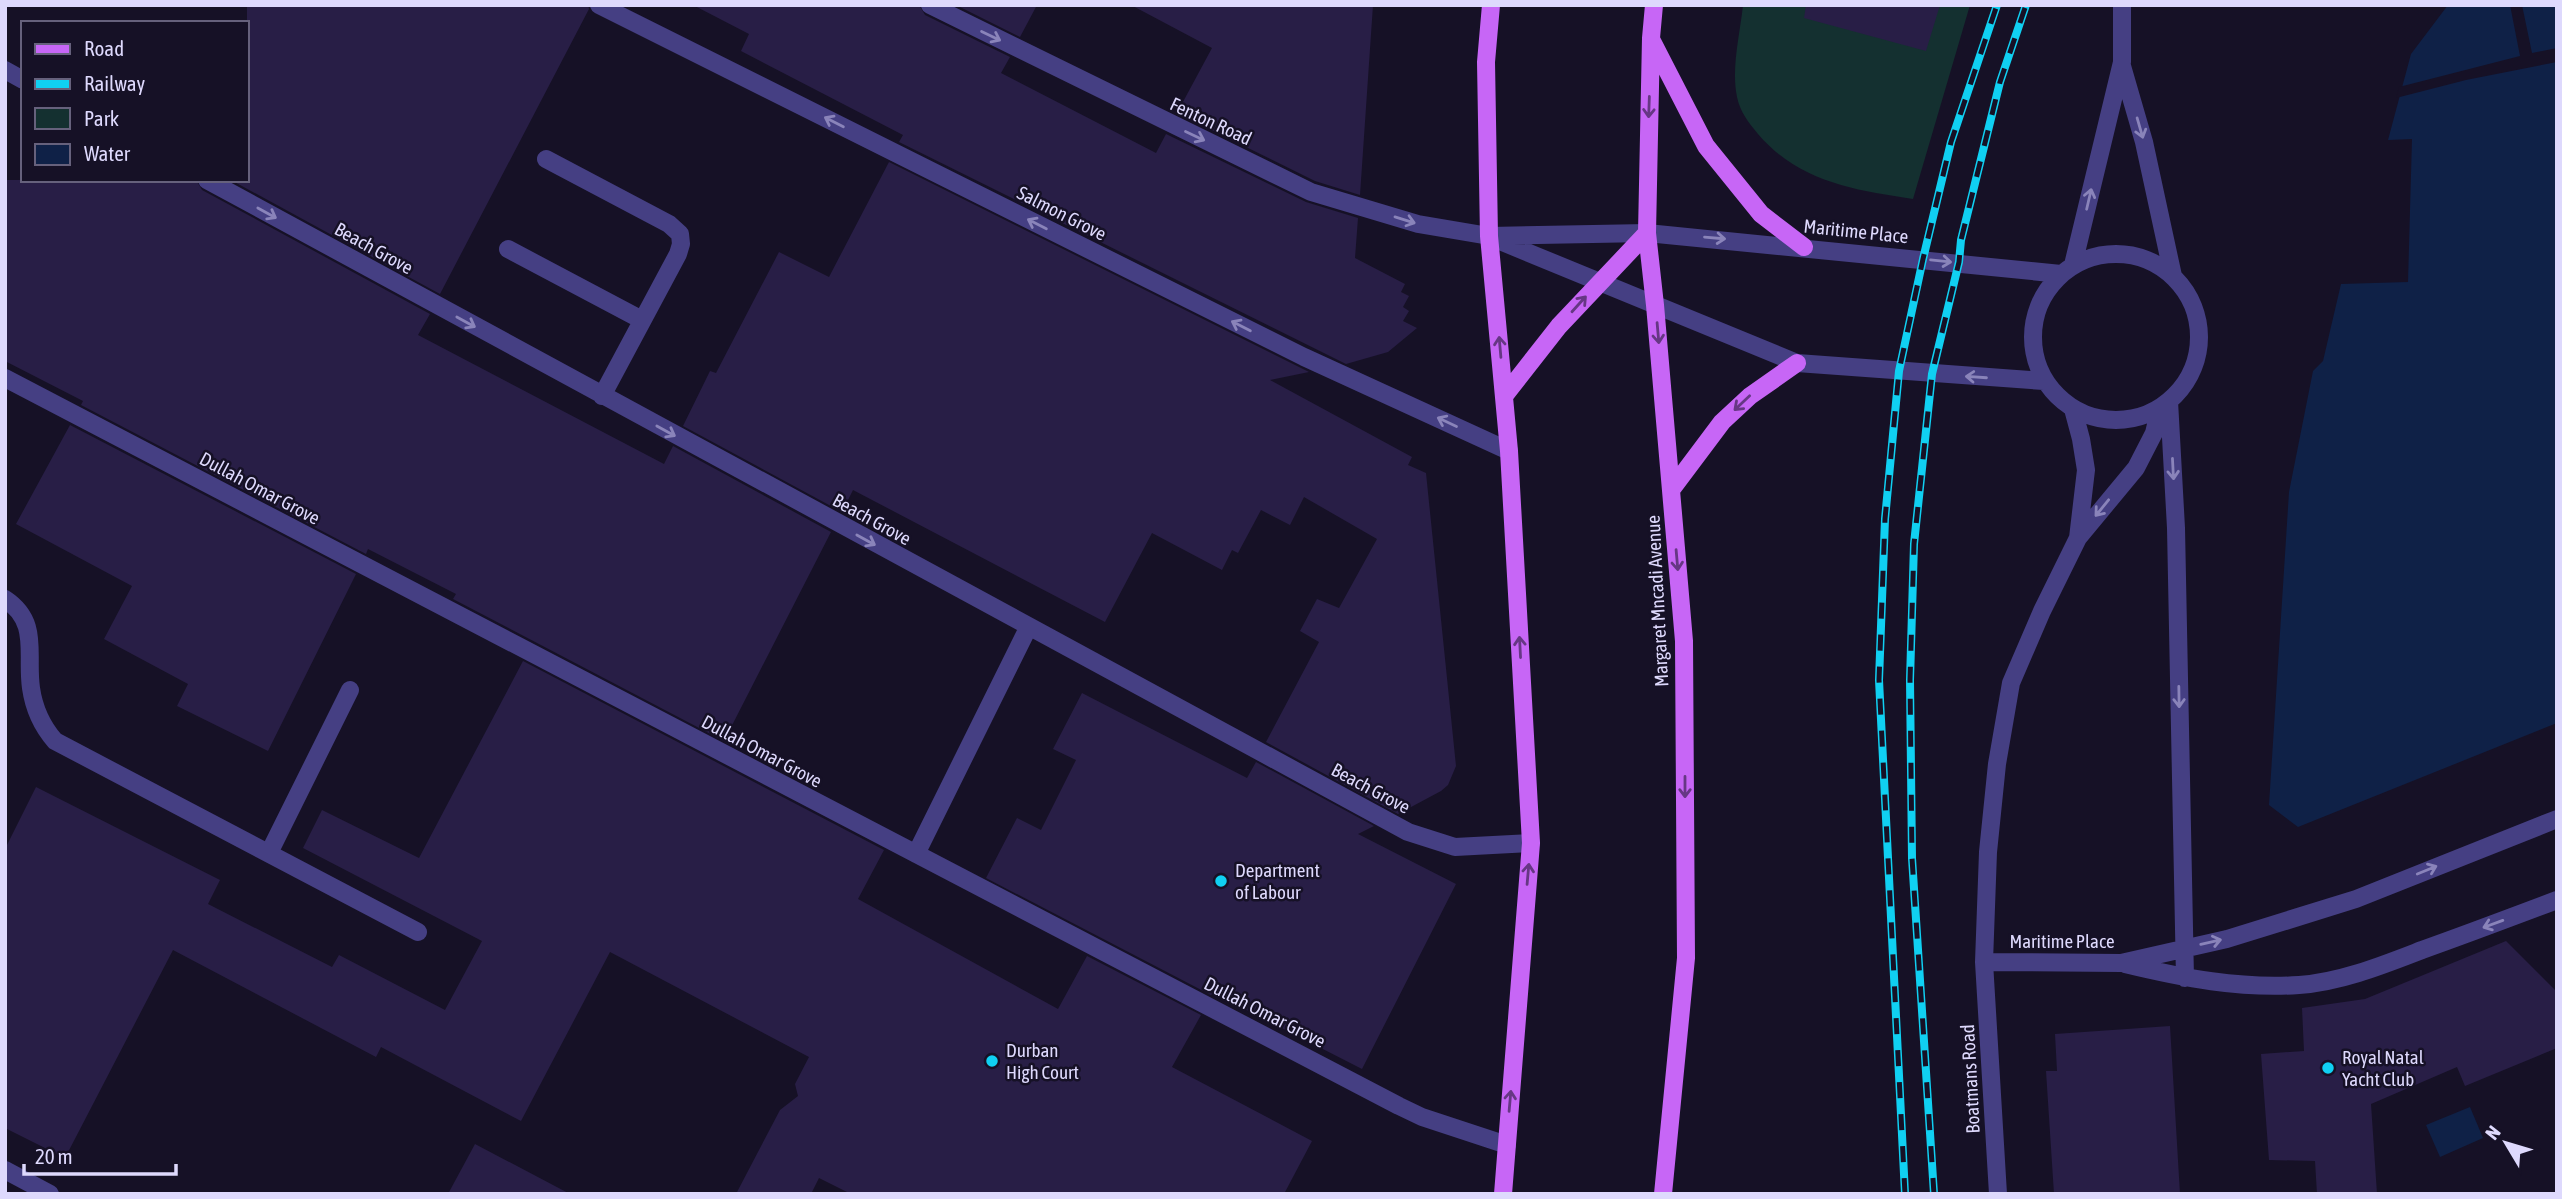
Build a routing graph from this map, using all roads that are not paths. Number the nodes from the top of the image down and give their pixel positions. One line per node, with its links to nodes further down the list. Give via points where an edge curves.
1 (599, 5): 28 (street, Salmon Grove, one-way to 1, via 1304,357)
2 (930, 5): 13 (street, Fenton Road, one-way to 13, via 1311,192 1418,224)
3 (1491, 5): 13 (main road, via 1486,62)
4 (1654, 5): 6 (main road, Margaret Mncadi Avenue)
5 (2122, 5): 7 (street)
6 (1651, 38): 12 (main road, Margaret Mncadi Avenue, one-way to 12); 14 (main road, via 1706,146 1761,214)
7 (2122, 62): 16 (street, one-way to 7); 17 (street, one-way to 17)
8 (5, 70): 9 (street)
9 (21, 79)
10 (546, 159): 20 (street, via 680,234 678,254)
11 (211, 182): 25 (street, Beach Grove, one-way to 25)
12 (1647, 233): 13 (street, Maritime Place); 14 (street, Maritime Place, one-way to 14); 18 (main road); 19 (main road, Margaret Mncadi Avenue)
13 (1489, 236): 18 (street); 24 (main road, one-way to 13)
14 (1804, 247): 16 (street, Maritime Place, one-way to 16)
15 (508, 248): 20 (street)
16 (2067, 270): 17 (street, via 2093,256 2115,253 2156,263); 23 (street, via 2046,292 2035,313 2032,337)
17 (2174, 276): 26 (street, via 2197,313 2200,335 2190,377)
18 (1599, 282): 19 (street); 24 (main road, one-way to 18)
19 (1656, 305): 21 (street); 29 (main road, Margaret Mncadi Avenue, one-way to 29)
20 (642, 320): 25 (street)
21 (1797, 363): 23 (street, one-way to 21); 29 (main road, one-way to 29, via 1722,422)
22 (5, 378): 37 (street, Dullah Omar Grove)
23 (2044, 381): 27 (street)
24 (1504, 395): 28 (main road)
25 (602, 396): 32 (street, Beach Grove, one-way to 32)
26 (2165, 405): 27 (street, via 2125,421); 30 (street, Maritime Place, one-way to 30, via 2136,467); 40 (street, one-way to 40, via 2175,528)
27 (2073, 410): 30 (street, Maritime Place, via 2085,470)
28 (1509, 451): 35 (main road, one-way to 28)
29 (1671, 490): 48 (main road, Margaret Mncadi Avenue, one-way to 48, via 1684,640 1686,958)
30 (2078, 538): 41 (street, Maritime Place, via 2011,683 1988,852)
31 (5, 599): 36 (street, via 18,608 25,624 34,705 42,726 55,741)
32 (1028, 628): 35 (street, Beach Grove, via 1408,832 1455,847); 37 (street)
33 (350, 690): 36 (street)
34 (2557, 819): 40 (street, Maritime Place, one-way to 34, via 2356,899)
35 (1531, 843): 44 (main road, one-way to 35)
36 (270, 853): 39 (street)
37 (916, 854): 44 (street, Dullah Omar Grove, via 1422,1117)
38 (2557, 900): 43 (street, one-way to 43, via 2328,981 2261,987)
39 (418, 932)
40 (2184, 949): 42 (street, Maritime Place); 43 (street)
41 (1984, 962): 42 (street, Maritime Place); 49 (street, Boatmans Road)
42 (2121, 963): 43 (street)
43 (2185, 978)
44 (1507, 1145): 47 (main road)
45 (5, 1170): 46 (street)
46 (50, 1194)
47 (1503, 1194)
48 (1663, 1194)
49 (1998, 1194)

